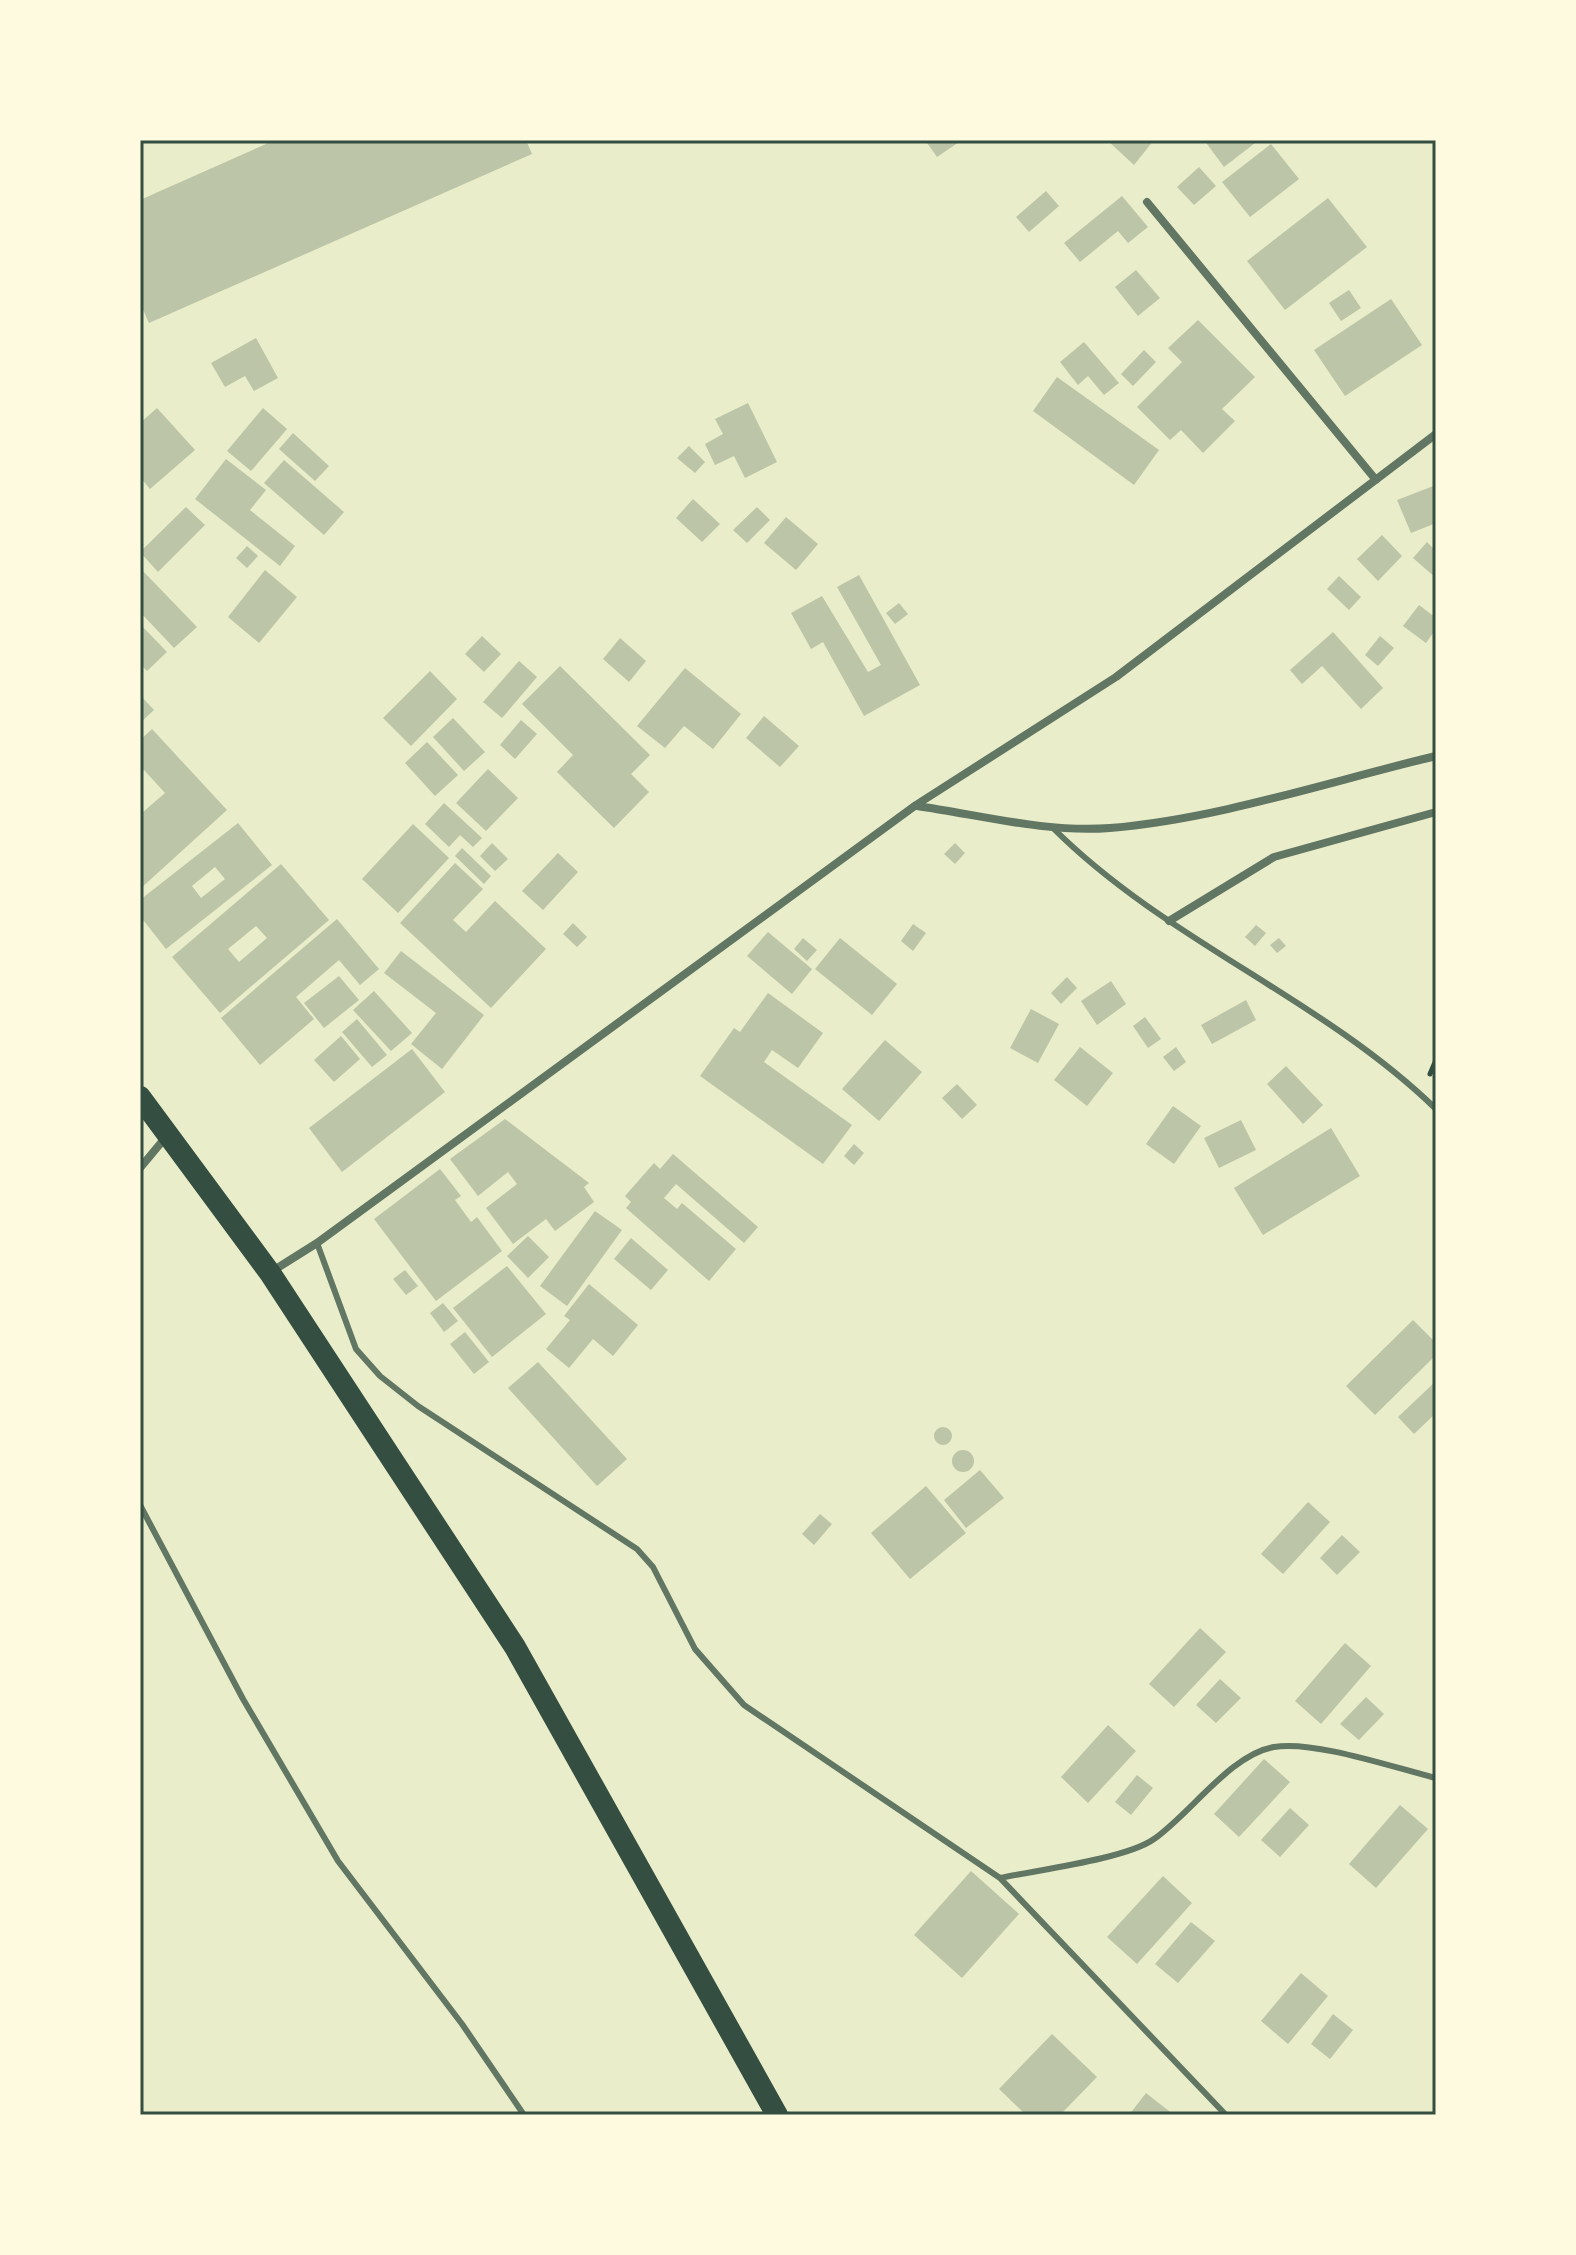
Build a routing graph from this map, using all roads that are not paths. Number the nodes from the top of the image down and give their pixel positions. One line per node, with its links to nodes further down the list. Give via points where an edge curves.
1 (1147, 202): 3 (street)
2 (1436, 434): 3 (street)
3 (1376, 480): 5 (street, via 1116,677)
4 (1436, 756): 7 (street, via 1189,816 1108,828)
5 (916, 805): 7 (street); 13 (street)
6 (1436, 812): 8 (street, via 1274,857)
7 (1051, 826): 8 (lane, via 1094,868)
8 (1169, 921): 10 (lane, via 1315,1014)
9 (140, 1097): 11 (highway)
10 (1436, 1109)
11 (169, 1134): 12 (street); 14 (highway)
12 (140, 1168)
13 (317, 1243): 14 (street); 17 (lane, via 356,1349 380,1376 637,1549 653,1567 695,1649 744,1705)
14 (270, 1273): 19 (highway, via 515,1647)
15 (140, 1505): 18 (lane, via 243,1699 338,1861)
16 (1436, 1778): 17 (lane, via 1346,1754 1277,1746 1254,1753 1152,1841)
17 (1000, 1878): 20 (lane)
18 (524, 2115)
19 (777, 2115)
20 (1226, 2115)

